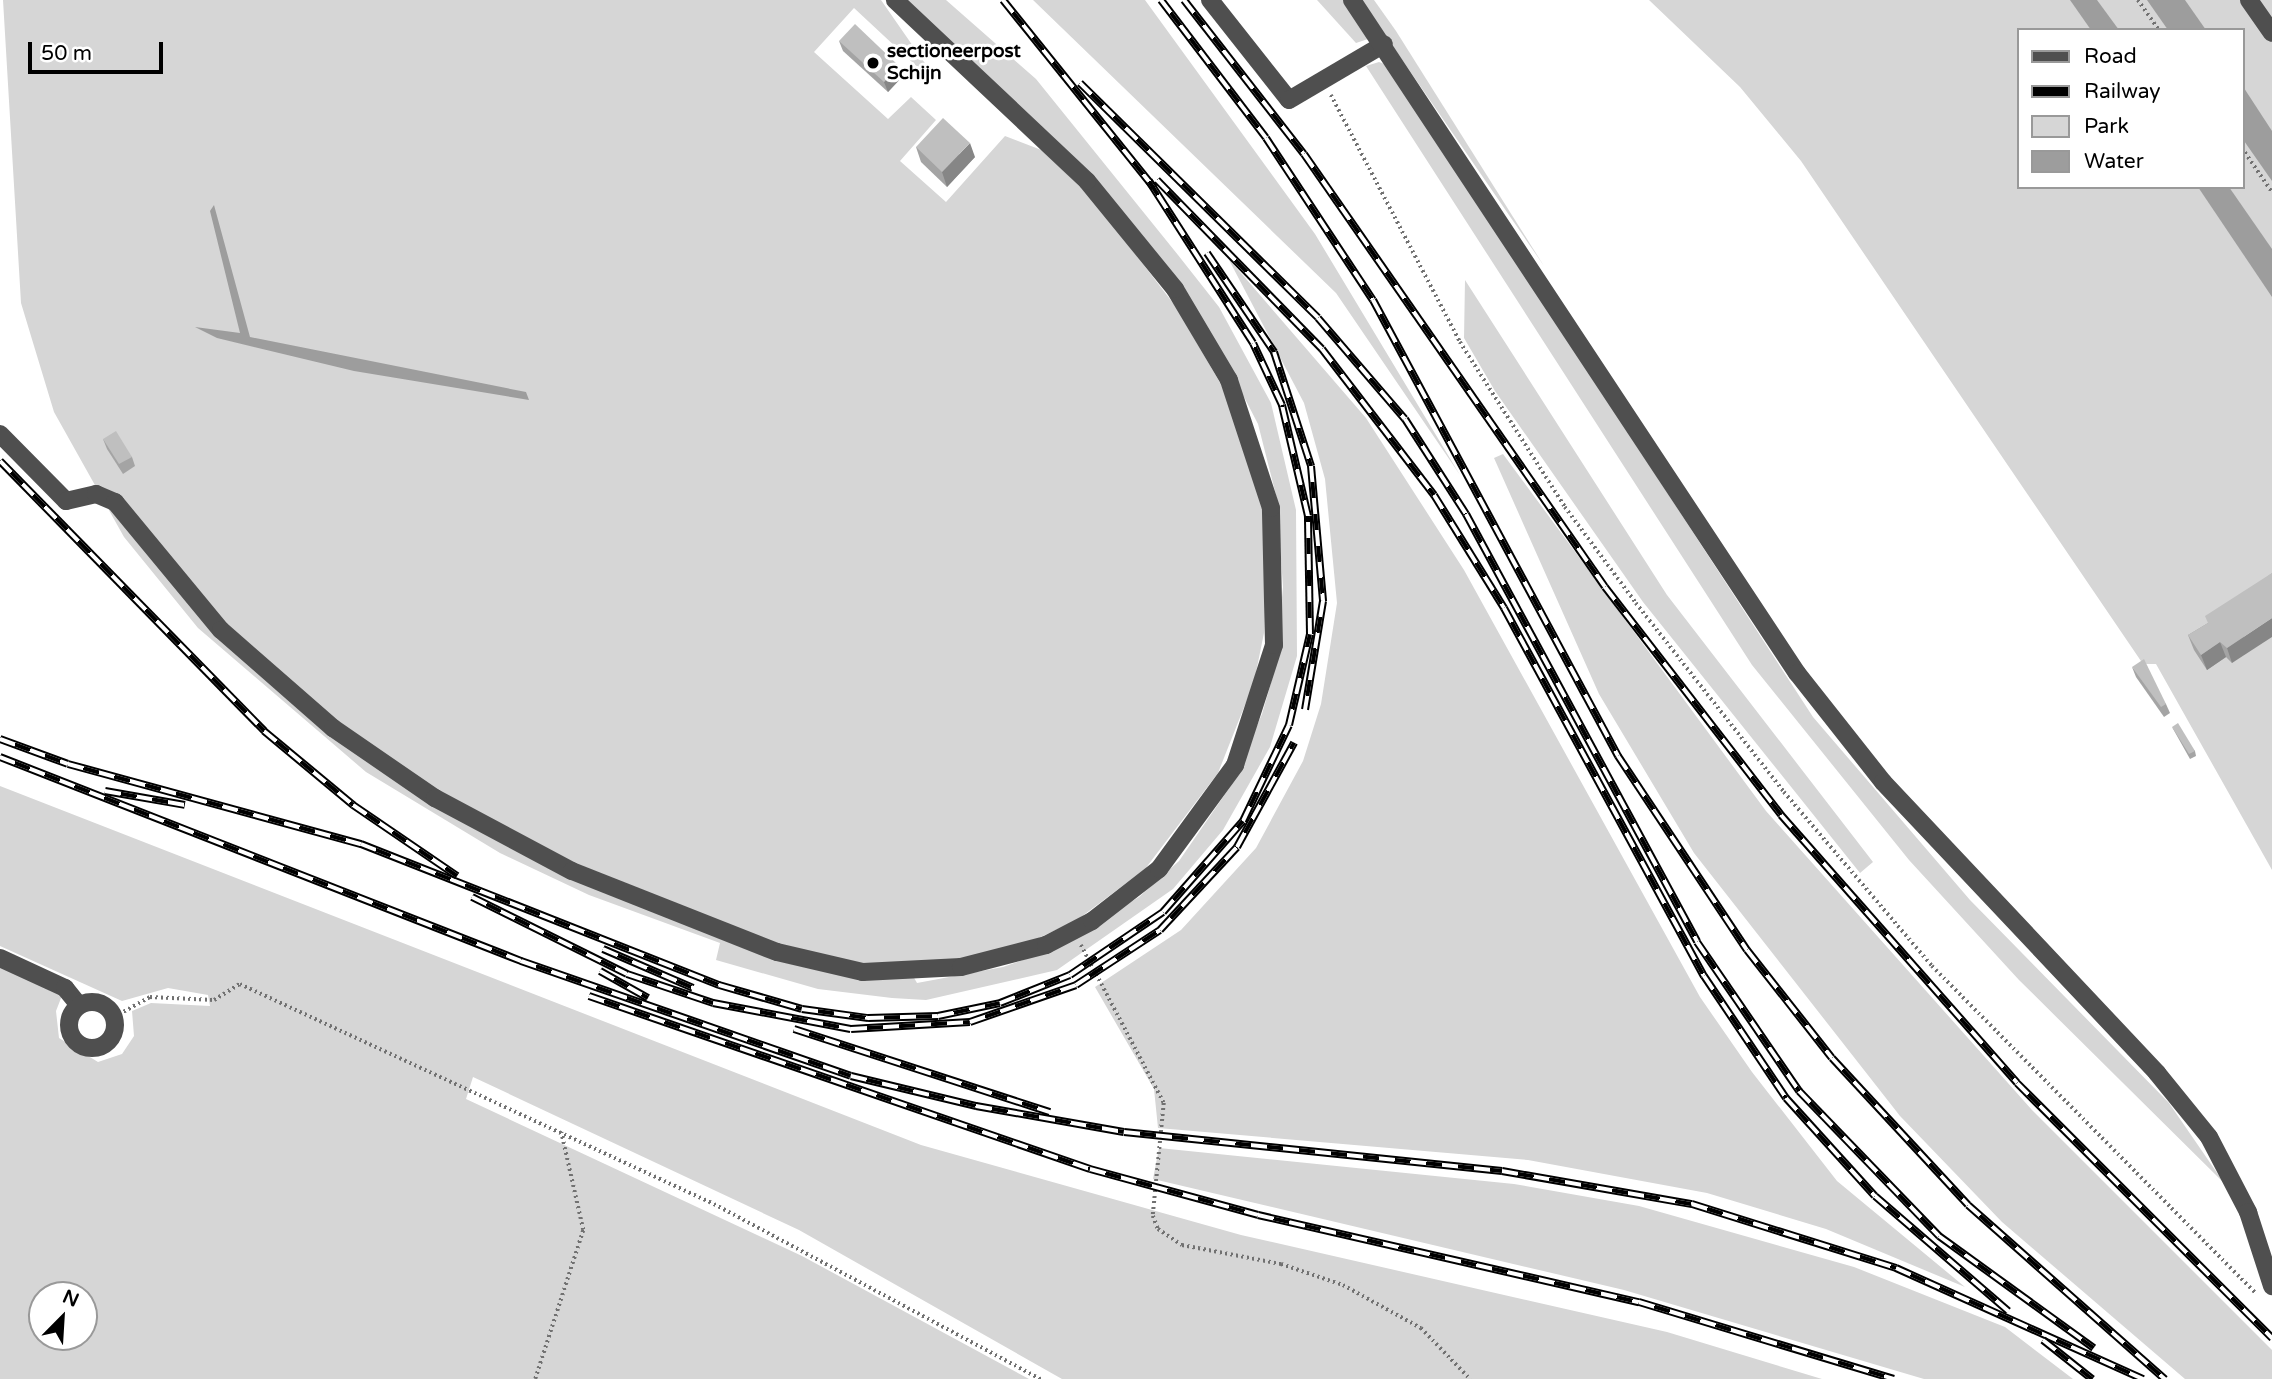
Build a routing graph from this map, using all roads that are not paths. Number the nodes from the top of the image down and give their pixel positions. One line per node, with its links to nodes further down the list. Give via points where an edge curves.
1 (895, 0): 7 (lane, via 1087,181 1175,289 1229,380 1271,508 1274,645 1234,765 1159,869 1073,931 1010,958 911,973 863,972 777,952 572,871 435,798 333,728 221,630 115,502 96,494 66,501)
2 (1210, 0): 6 (lane, via 1286,98 1324,83)
3 (1352, 0): 6 (lane)
4 (2249, 0): 5 (lane)
5 (2272, 33)
6 (1384, 44): 10 (lane, via 1752,611 1840,730 2209,1137 2248,1212)
7 (0, 434)
8 (0, 958): 9 (lane, via 65,988)
9 (79, 1005): 9 (lane, via 103,1004 114,1017 109,1041 87,1048 69,1032)
10 (2267, 1293)

